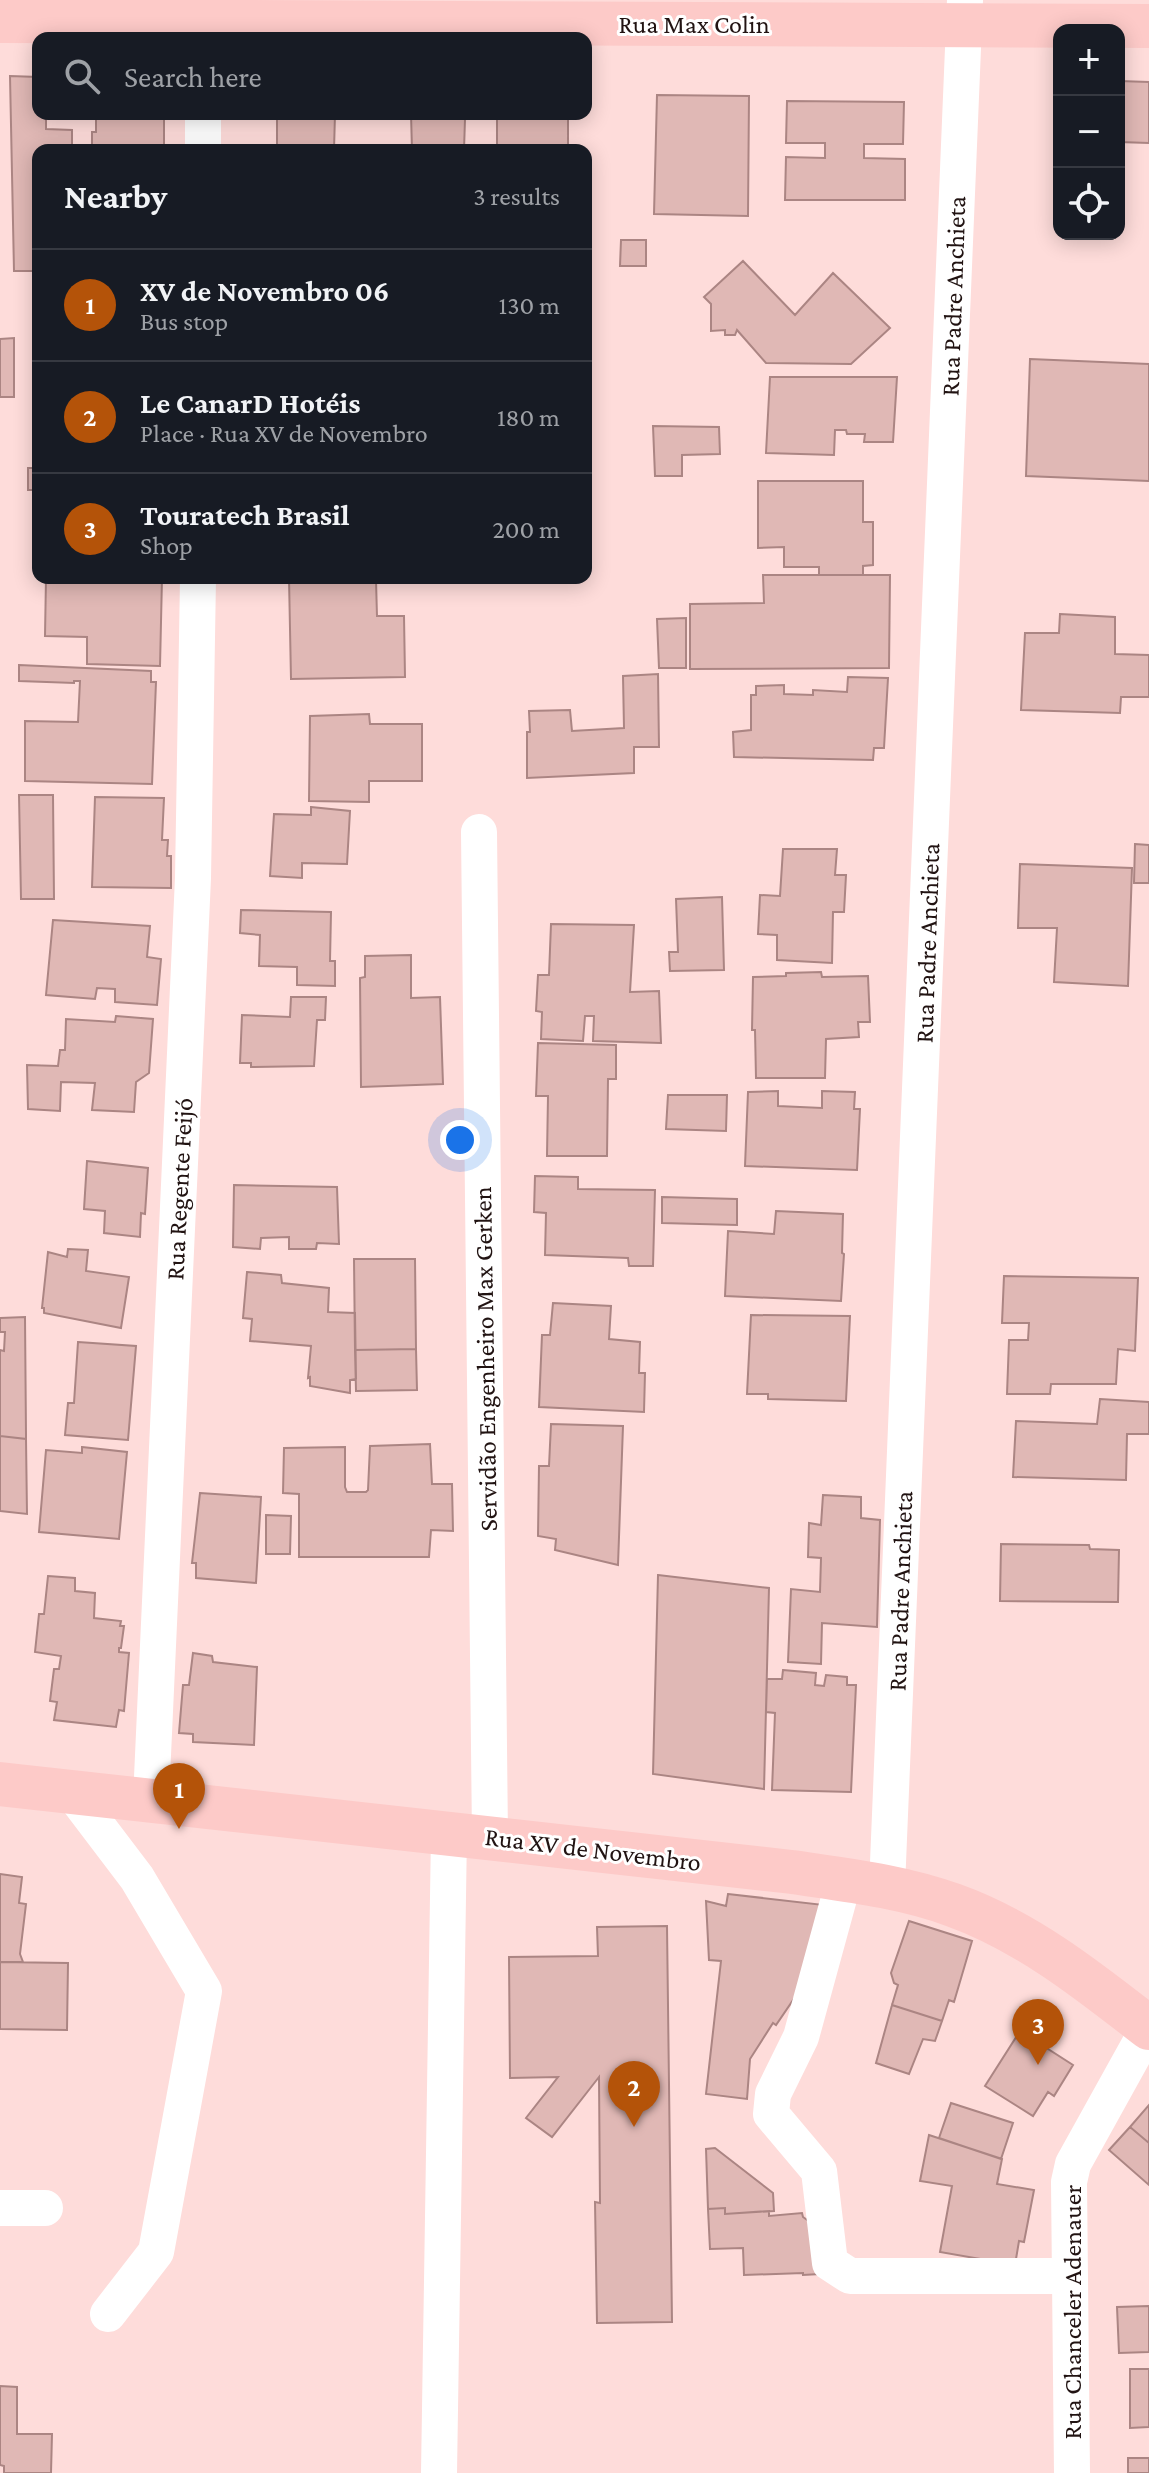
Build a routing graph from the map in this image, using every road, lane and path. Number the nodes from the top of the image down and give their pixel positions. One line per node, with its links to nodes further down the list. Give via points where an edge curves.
1 (964, 13): 3 (main road, Rua Max Colin); 4 (main road, Rua Max Colin); 14 (street, Rua Padre Anchieta)
2 (0, 21): 4 (main road, Rua Max Colin)
3 (1149, 26)
4 (204, 30)
5 (203, 120): 6 (street)
6 (203, 144)
7 (198, 584): 11 (street, Rua Regente Feijó, via 193,878)
8 (479, 832): 12 (street, Servidão Engenheiro Max Gerken)
9 (0, 1784): 10 (main road, Rua XV de Novembro)
10 (71, 1791): 11 (main road, Rua XV de Novembro); 19 (street, via 137,1878 204,1991 156,2252)
11 (151, 1799): 12 (main road, Rua XV de Novembro)
12 (470, 1835): 13 (main road, Rua XV de Novembro); 20 (street, Servidão Engenheiro Max Gerken)
13 (844, 1880): 14 (main road, Rua XV de Novembro); 18 (street, via 801,2037 773,2094 771,2114 819,2171 830,2263 850,2276)
14 (887, 1887): 15 (main road, Rua XV de Novembro, via 952,1904 998,1924)
15 (1149, 2027): 18 (street, Rua Chanceler Adenauer, via 1073,2164)
16 (0, 2208): 17 (street)
17 (45, 2208)
18 (1070, 2276): 21 (street, Rua Chanceler Adenauer)
19 (108, 2314)
20 (439, 2473)
21 (1072, 2473)

